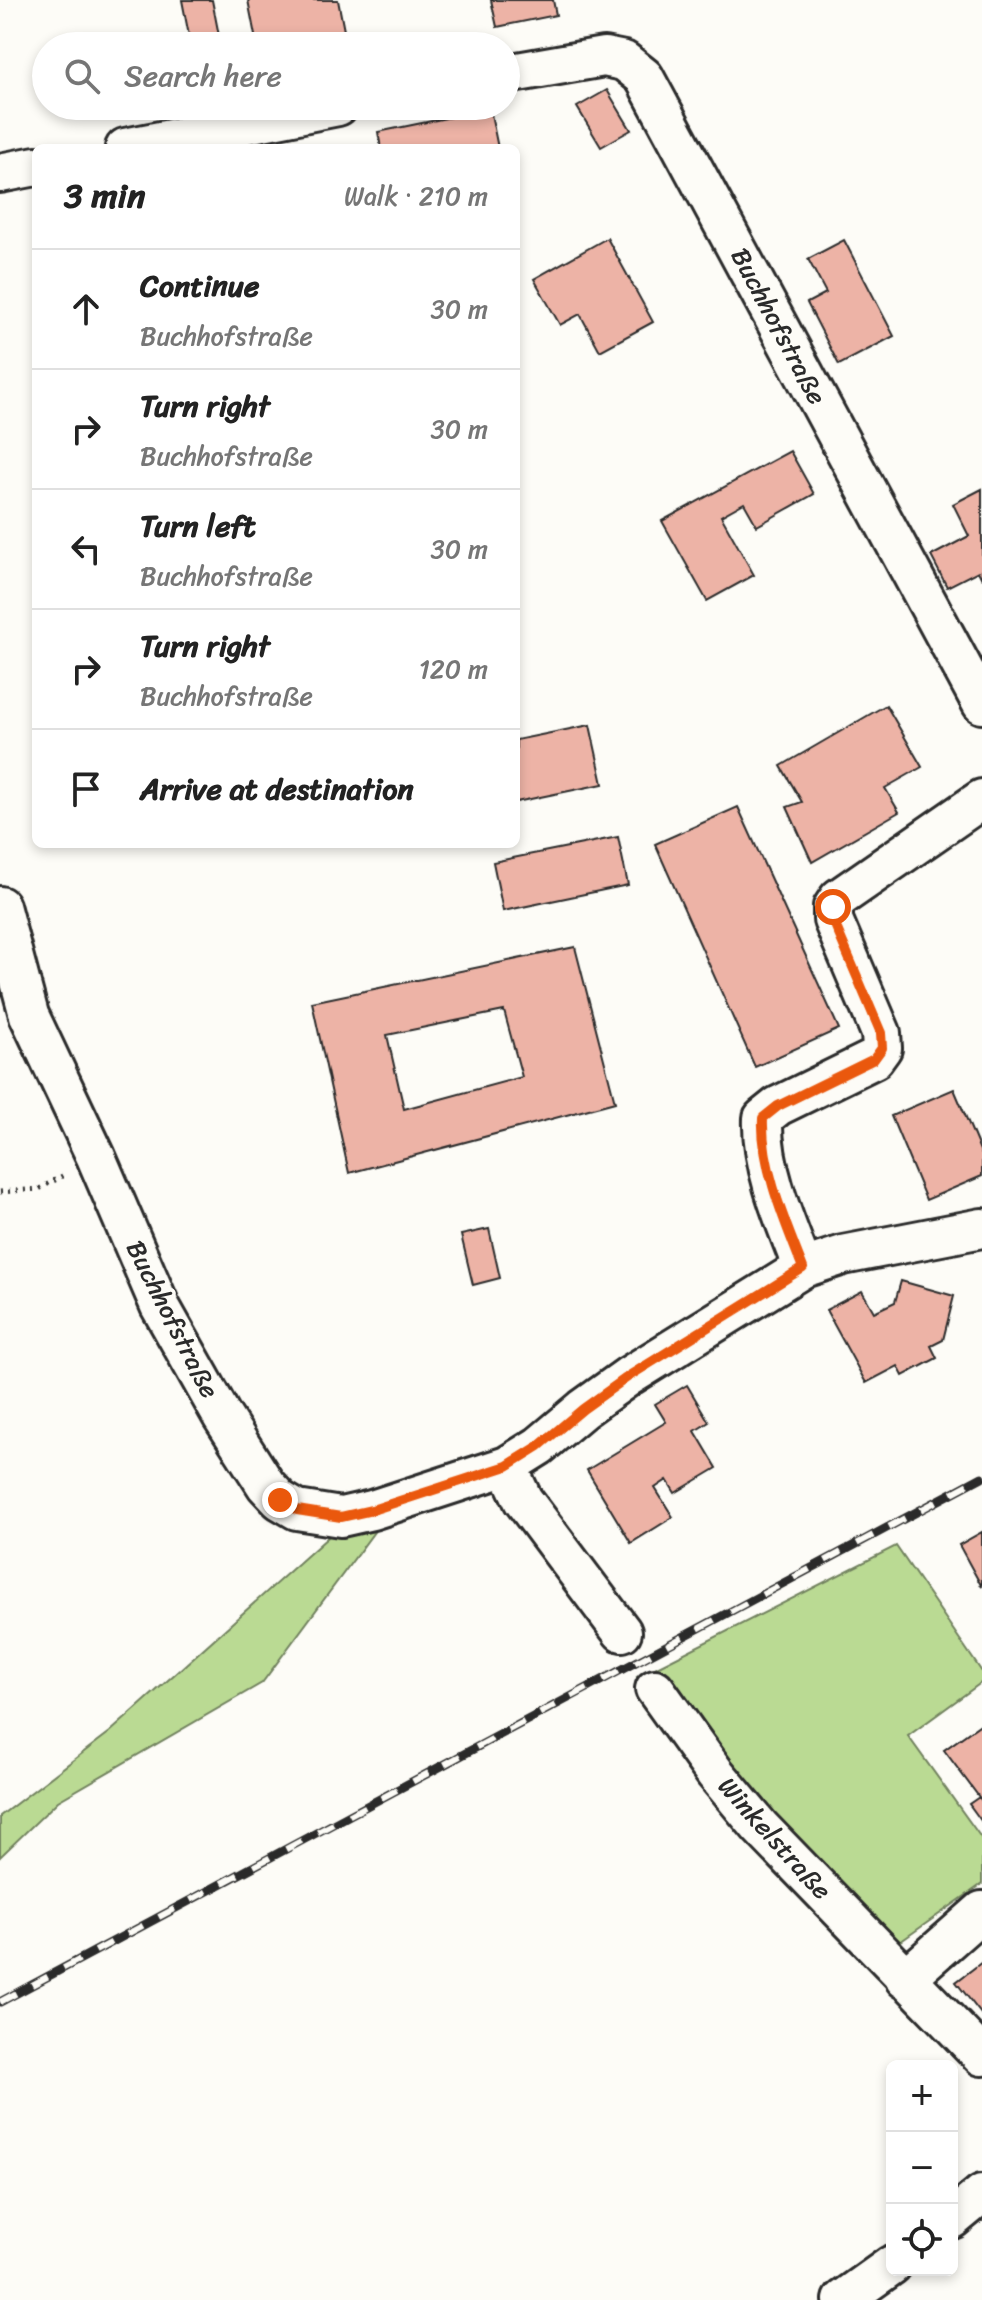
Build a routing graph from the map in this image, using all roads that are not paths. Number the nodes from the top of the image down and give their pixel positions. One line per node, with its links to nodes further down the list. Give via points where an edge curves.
1 (520, 72): 6 (street, Buchhofstraße, via 604,57 624,61 644,77)
2 (267, 120): 3 (street)
3 (145, 144)
4 (32, 167): 5 (street)
5 (0, 173)
6 (982, 704)
7 (982, 799): 10 (street, via 833,907 833,920 881,1033 882,1048 874,1059 763,1118 762,1137 774,1185)
8 (0, 906): 11 (street, Buchhofstraße, via 29,1015 177,1338 266,1485 297,1510 341,1517)
9 (982, 1228): 10 (street, Buchhofstraße)
10 (803, 1268): 11 (street, Buchhofstraße, via 629,1376)
11 (507, 1466): 12 (street, via 523,1500)
12 (622, 1632)
13 (655, 1689): 15 (street, Winkelstraße, via 736,1800)
14 (982, 1911): 15 (street)
15 (905, 1979): 16 (street, Winkelstraße)
16 (982, 2056)
17 (982, 2194): 18 (street)
18 (958, 2214)
19 (886, 2269): 20 (street)
20 (843, 2300)

